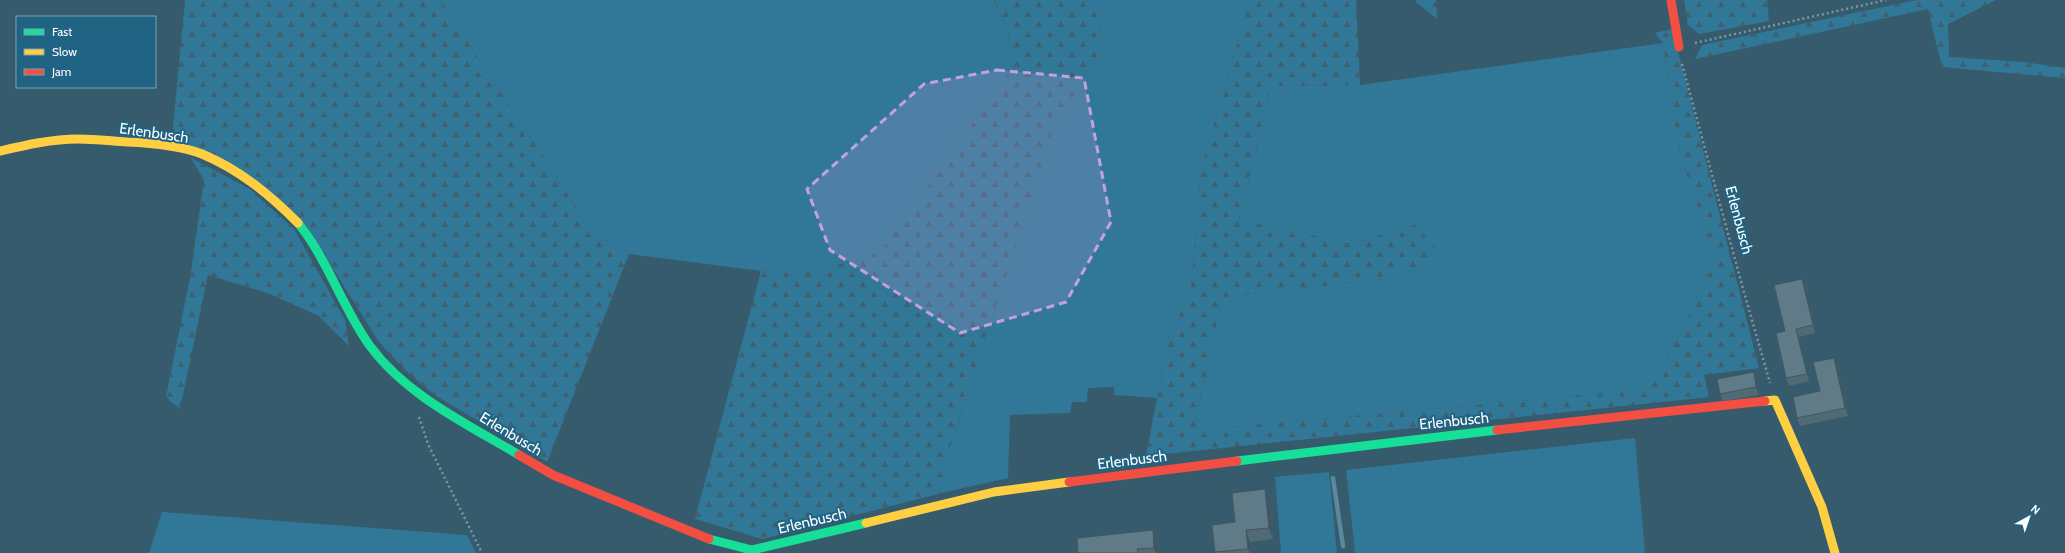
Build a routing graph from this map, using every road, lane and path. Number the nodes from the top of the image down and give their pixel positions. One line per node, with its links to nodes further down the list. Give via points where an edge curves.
1 (1671, 0): 3 (street)
2 (1886, 0): 3 (path)
3 (1679, 47): 5 (path, Erlenbusch)
4 (0, 151): 6 (street, Erlenbusch, via 34,143 78,139 135,142 169,145 201,154 231,169 270,196 299,224 318,252 351,316 371,347 398,376)
5 (1775, 400): 6 (street, Erlenbusch, via 1355,446 994,492 752,550 711,540 553,475); 8 (street, via 1822,507)
6 (429, 402): 7 (path, via 418,417 428,444)
7 (482, 553)
8 (1835, 553)

